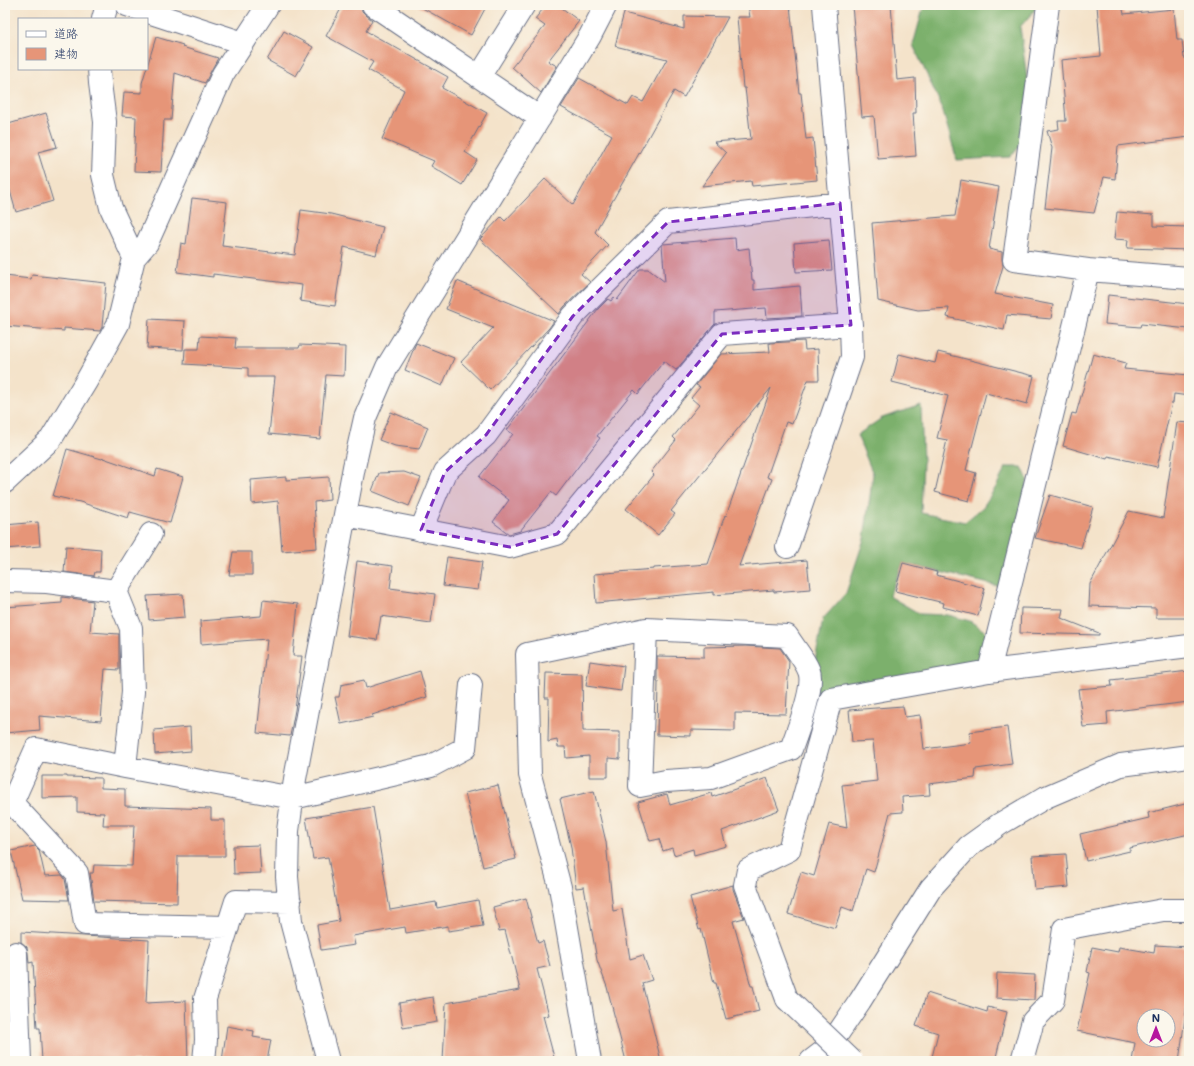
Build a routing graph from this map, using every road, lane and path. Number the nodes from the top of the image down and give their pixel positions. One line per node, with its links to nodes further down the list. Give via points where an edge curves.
1 (107, 5): 9 (street)
2 (127, 5): 10 (street)
3 (268, 5): 10 (street)
4 (373, 5): 12 (street)
5 (524, 5): 12 (street)
6 (606, 5): 13 (street)
7 (824, 5): 14 (street)
8 (1048, 5): 16 (street, via 1014,260)
9 (103, 18)
10 (243, 43): 15 (street, via 223,74 147,243)
11 (99, 70): 15 (street, via 105,122 103,175 111,208)
12 (479, 77): 13 (street)
13 (540, 118): 20 (street, via 387,367 365,418)
14 (840, 203): 18 (street); 21 (street, via 668,222 573,316 486,435 445,472)
15 (134, 258): 19 (street, via 118,324 88,380 51,439)
16 (1088, 270): 17 (street); 28 (street)
17 (1189, 278)
18 (850, 325): 21 (street, via 722,334 557,534 510,547); 23 (street, via 852,357)
19 (5, 482)
20 (345, 515): 21 (street); 32 (street)
21 (420, 530)
22 (151, 534): 25 (street)
23 (787, 547)
24 (5, 582): 25 (street, via 47,582)
25 (116, 591): 31 (street, via 131,628 133,692)
26 (646, 629): 26 (street, via 787,636 810,672 810,686 791,749 711,778 666,781 640,786); 41 (street, via 527,654 530,775 560,887)
27 (1189, 646): 28 (street)
28 (990, 671): 43 (street, bridge, via 830,699 789,850 748,870 745,885 787,999)
29 (470, 685): 32 (street, via 465,748 430,766)
30 (1189, 756): 42 (street, via 1121,765 1046,797 1000,824 968,847 931,888 828,1048)
31 (125, 767): 32 (street); 33 (street, via 36,749)
32 (293, 798): 34 (street, via 288,831 287,876)
33 (8, 803): 36 (street, via 78,873 85,924)
34 (290, 902): 36 (street, via 236,901); 40 (street, via 291,921)
35 (1189, 910): 44 (street, via 1163,910 1064,929 1053,1000 1033,1021)
36 (228, 928): 39 (street, via 205,999)
37 (16, 953): 38 (street)
38 (20, 1061)
39 (204, 1061)
40 (328, 1061)
41 (590, 1061)
42 (811, 1061)
43 (852, 1061)
44 (1022, 1061)

